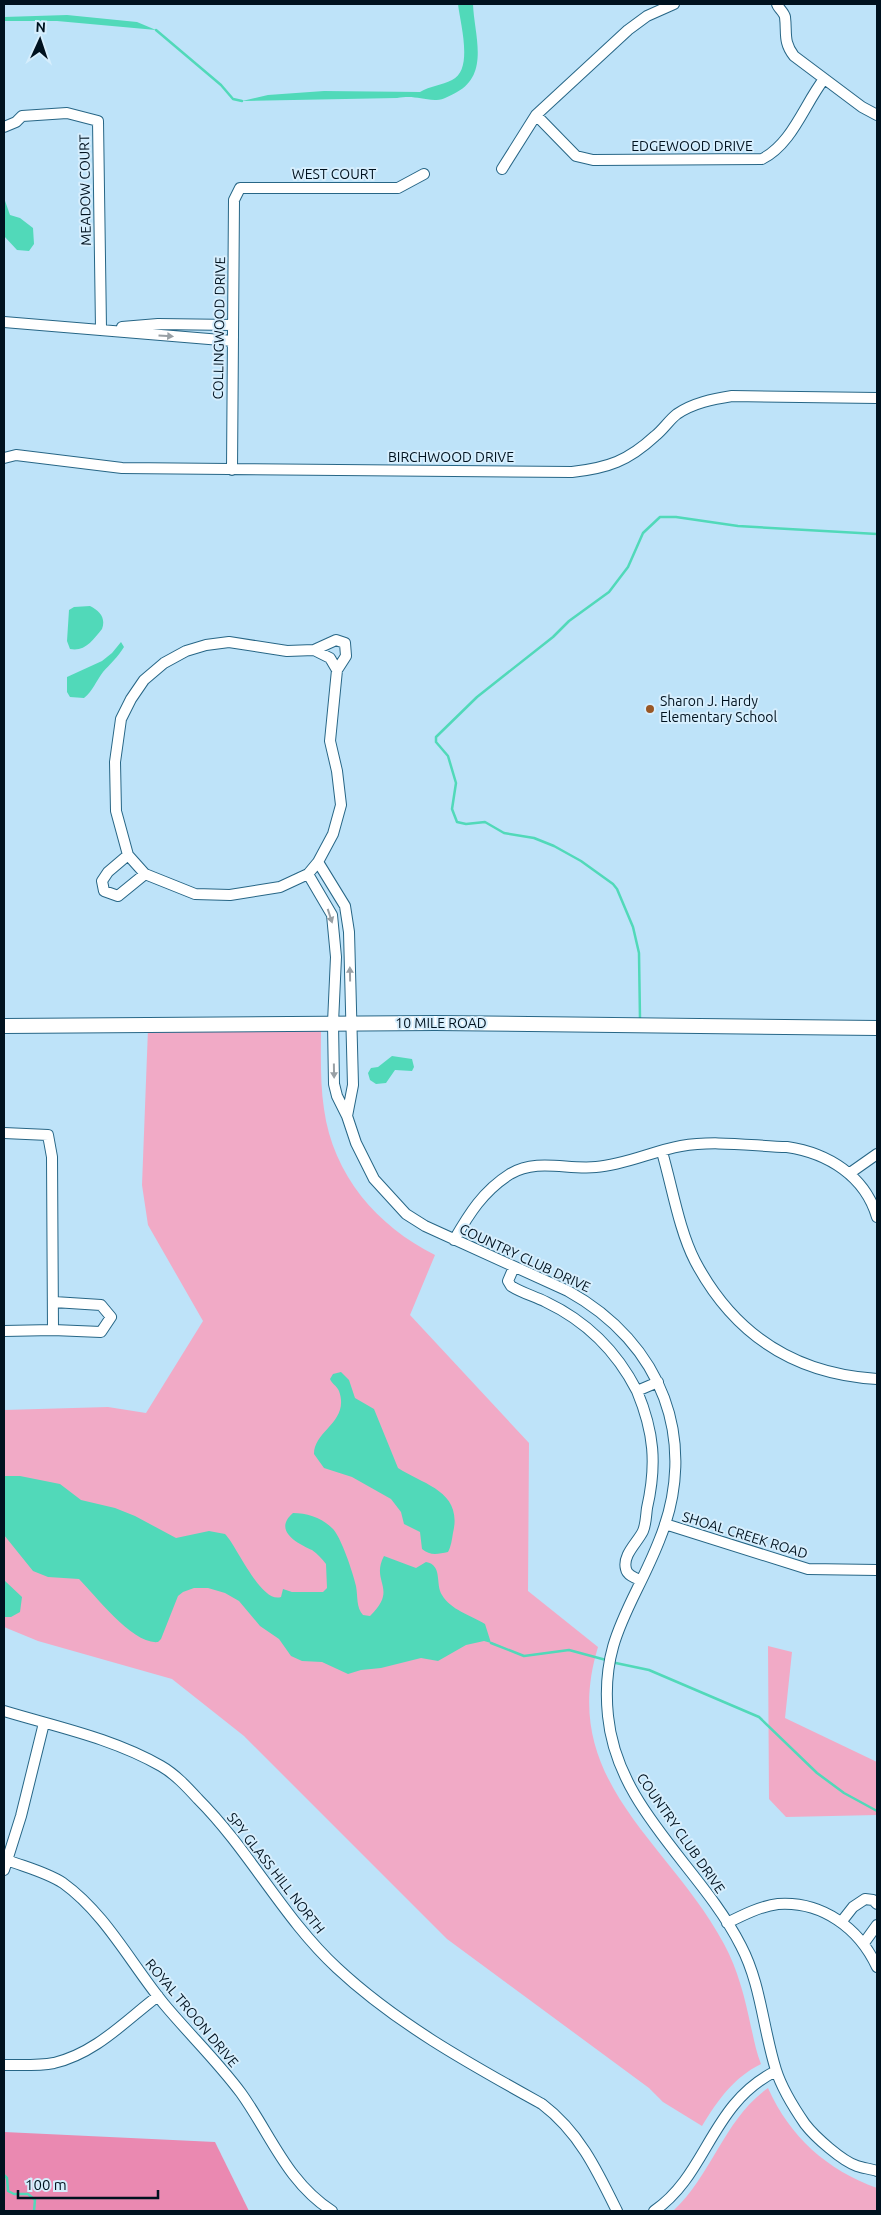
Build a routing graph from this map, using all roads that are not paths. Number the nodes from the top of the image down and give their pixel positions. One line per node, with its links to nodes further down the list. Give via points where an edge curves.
1 (674, 4): 4 (street, via 647,16 628,30)
2 (776, 4): 3 (street, via 785,16 784,36 788,48)
3 (824, 79): 4 (street, EDGEWOOD DRIVE, via 783,144 775,153 762,159 593,160 576,156); 5 (street)
4 (536, 115): 7 (street)
5 (877, 115)
6 (4, 127): 12 (street, MEADOW COURT, via 22,116 68,113 98,121)
7 (502, 169)
8 (424, 174): 9 (street, WEST COURT, via 398,188)
9 (240, 188): 11 (street, COLLINGWOOD DRIVE, via 234,200)
10 (4, 322): 12 (street)
11 (233, 325): 12 (street, via 158,324); 13 (street, COLLINGWOOD DRIVE)
12 (101, 328): 13 (street, one-way to 13)
13 (233, 341): 16 (street, COLLINGWOOD DRIVE)
14 (877, 398): 16 (street, BIRCHWOOD DRIVE, via 732,396 712,399 676,415 634,454 617,464 596,470)
15 (4, 458): 16 (street, BIRCHWOOD DRIVE, via 16,456 122,468)
16 (232, 470)
17 (314, 650): 18 (street, via 330,658); 18 (street, via 336,640 345,644 346,656); 19 (street, via 287,651 230,642 206,645 164,663 144,680 121,719 115,762 116,811)
18 (337, 670): 20 (street, via 330,741 341,805 333,834)
19 (128, 855): 21 (street); 21 (street, via 108,872 102,881 104,891 118,896)
20 (318, 862): 22 (street); 24 (street, COUNTRY CLUB DRIVE, one-way to 20, via 345,906)
21 (144, 874): 22 (street, via 195,894 230,895 280,886)
22 (308, 874): 23 (street, COUNTRY CLUB DRIVE, one-way to 23, via 332,915 336,957)
23 (333, 1023): 24 (main road, 10 MILE ROAD); 25 (main road, 10 MILE ROAD); 27 (street, COUNTRY CLUB DRIVE, one-way to 27, via 334,1084)
24 (352, 1023): 26 (main road, 10 MILE ROAD); 27 (street, COUNTRY CLUB DRIVE, via 353,1085)
25 (4, 1026)
26 (877, 1028)
27 (347, 1116): 34 (street, COUNTRY CLUB DRIVE, via 365,1164 378,1184 406,1214)
28 (4, 1133): 36 (street, via 48,1135 52,1157)
29 (662, 1152): 31 (street, via 694,1145 787,1147 828,1158); 34 (street, via 596,1168 540,1165 511,1174 482,1197); 39 (street, via 694,1260 713,1291 738,1320 766,1345 804,1365 858,1378)
30 (877, 1154): 31 (street)
31 (850, 1173): 32 (street)
32 (873, 1194): 33 (street)
33 (877, 1217)
34 (454, 1240): 35 (street, COUNTRY CLUB DRIVE)
35 (514, 1267): 40 (street, COUNTRY CLUB DRIVE, via 568,1291 609,1317 638,1349); 41 (street, via 508,1281 511,1286 563,1310 593,1332 622,1365)
36 (54, 1302): 37 (street); 37 (street, via 101,1305 111,1317 101,1332)
37 (53, 1330): 38 (street)
38 (4, 1331)
39 (877, 1379)
40 (658, 1382): 41 (street); 42 (street, COUNTRY CLUB DRIVE, via 668,1409 676,1457 673,1494)
41 (637, 1391): 44 (street, via 648,1416 654,1462 644,1530 626,1562 629,1575)
42 (665, 1524): 43 (street, SHOAL CREEK ROAD, via 808,1569); 44 (street, COUNTRY CLUB DRIVE)
43 (877, 1570)
44 (640, 1580): 50 (street, COUNTRY CLUB DRIVE, via 619,1623 608,1670 606,1694 613,1745 630,1789)
45 (4, 1712): 46 (street, SPY GLASS HILL NORTH)
46 (44, 1723): 47 (street); 59 (street, SPY GLASS HILL NORTH, via 103,1740 135,1754 162,1767 184,1785 235,1841 308,1938 368,1996 412,2028 557,2116 585,2149)
47 (5, 1865): 54 (street, ROYAL TROON DRIVE, via 50,1876 78,1896 104,1924)
48 (877, 1904): 49 (street, via 865,1899)
49 (842, 1921): 50 (street, via 810,1907 777,1904); 52 (street)
50 (727, 1923): 56 (street, COUNTRY CLUB DRIVE, via 742,1947 753,1976)
51 (877, 1925): 52 (street)
52 (864, 1943): 53 (street)
53 (877, 1966)
54 (158, 1996): 55 (street, via 112,2034 75,2057 36,2065); 58 (street, ROYAL TROON DRIVE, via 241,2093 293,2176)
55 (4, 2065)
56 (776, 2071): 57 (street, COUNTRY CLUB DRIVE, via 783,2089 807,2126 855,2166); 60 (street, via 745,2091 732,2104 677,2190)
57 (877, 2171)
58 (332, 2211)
59 (617, 2211)
60 (654, 2211)

